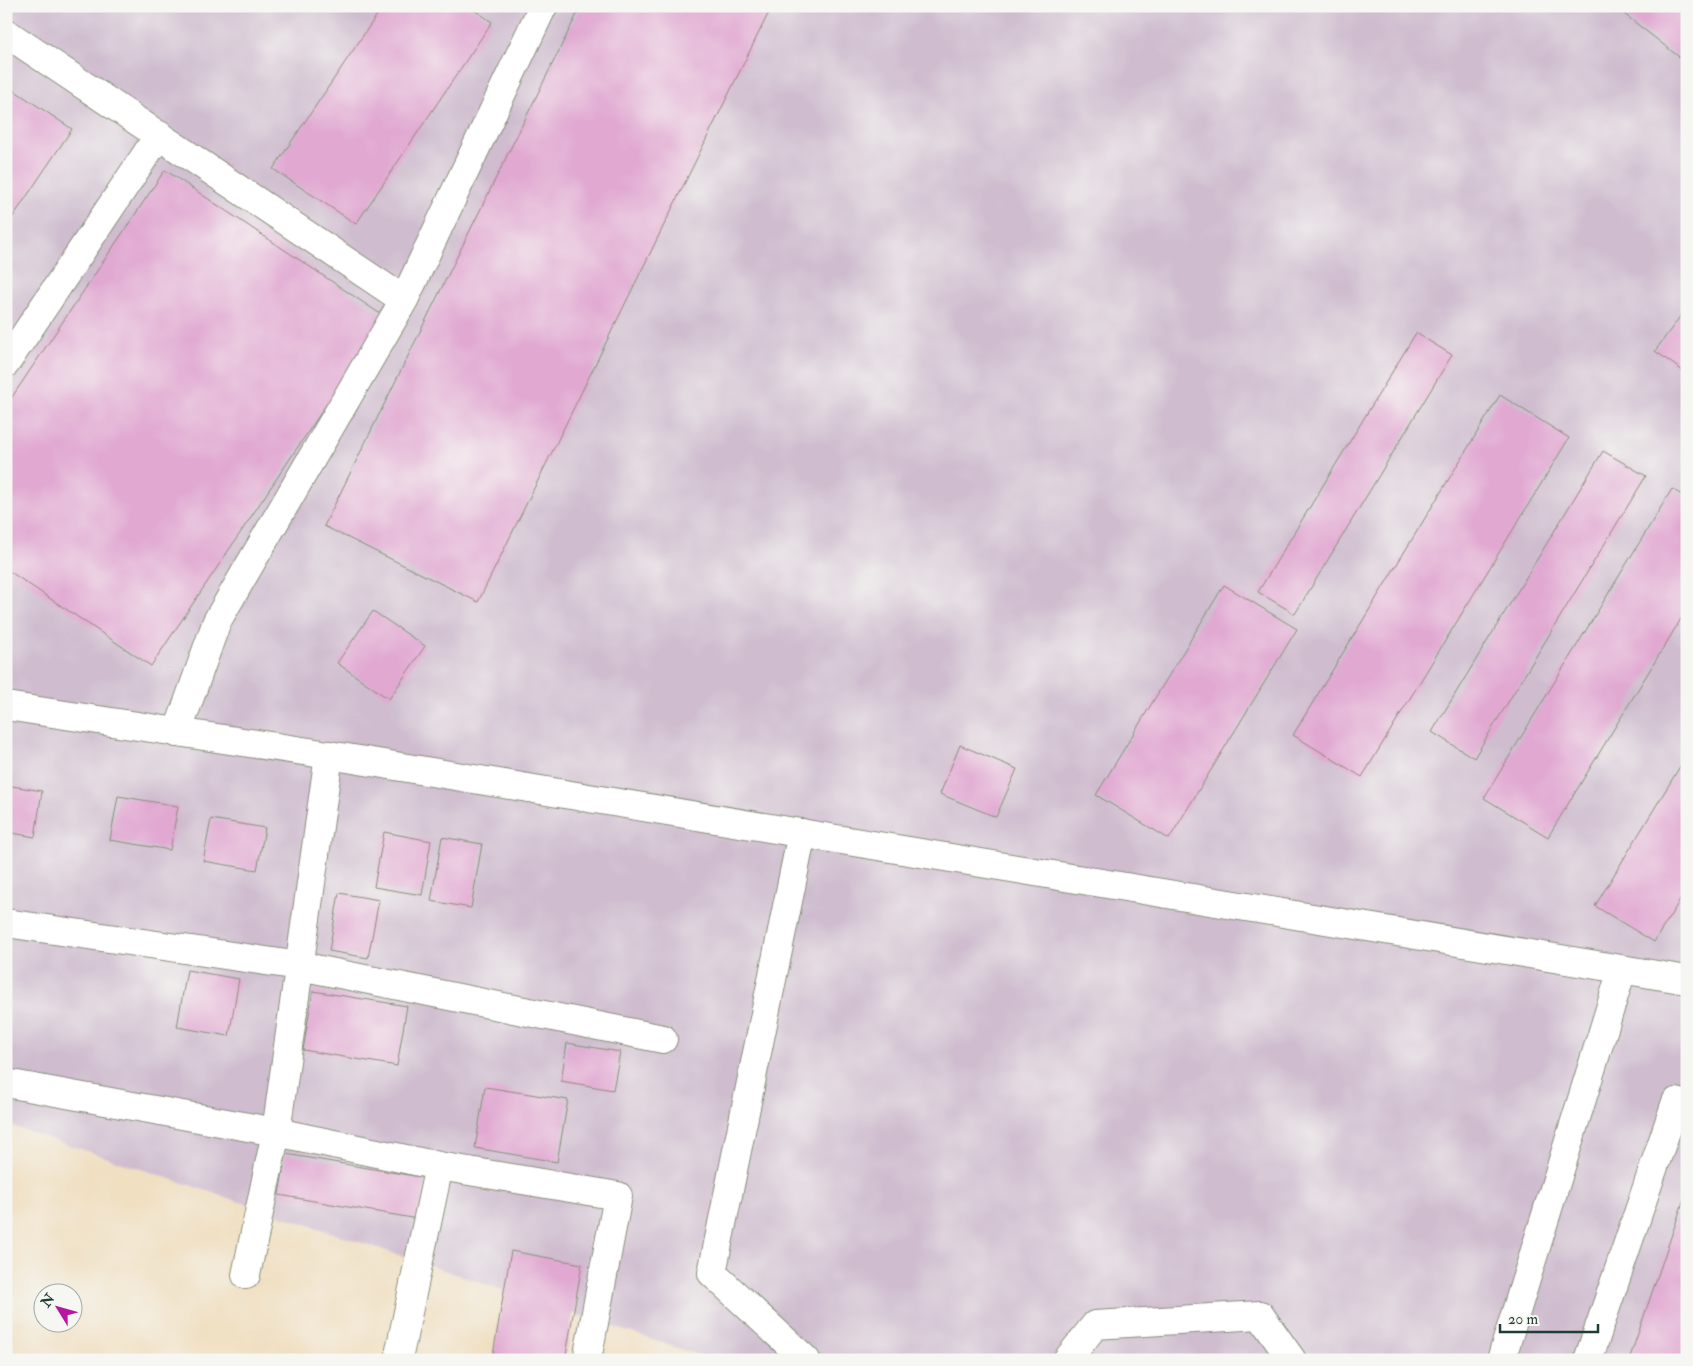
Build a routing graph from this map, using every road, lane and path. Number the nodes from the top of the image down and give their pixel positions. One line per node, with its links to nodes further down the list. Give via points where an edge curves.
1 (543, 6): 4 (street)
2 (6, 33): 3 (street)
3 (159, 135): 4 (street); 5 (street)
4 (404, 300): 7 (street, via 217,621)
5 (6, 363)
6 (6, 706): 7 (street)
7 (178, 733): 8 (street)
8 (329, 755): 9 (street); 11 (street)
9 (802, 833): 12 (street); 22 (street, via 712,1273)
10 (6, 923): 11 (street)
11 (300, 966): 14 (street); 17 (street)
12 (1622, 970): 13 (street); 25 (street)
13 (1687, 980)
14 (663, 1039)
15 (6, 1082): 17 (street)
16 (1687, 1105): 26 (street, via 1676,1102)
17 (276, 1132): 18 (street); 19 (street)
18 (439, 1166): 20 (street); 21 (street, via 618,1196)
19 (246, 1275)
20 (400, 1350)
21 (587, 1360)
22 (806, 1360)
23 (1066, 1360): 24 (street, via 1095,1324 1260,1315)
24 (1292, 1360)
25 (1501, 1360)
26 (1588, 1360)

